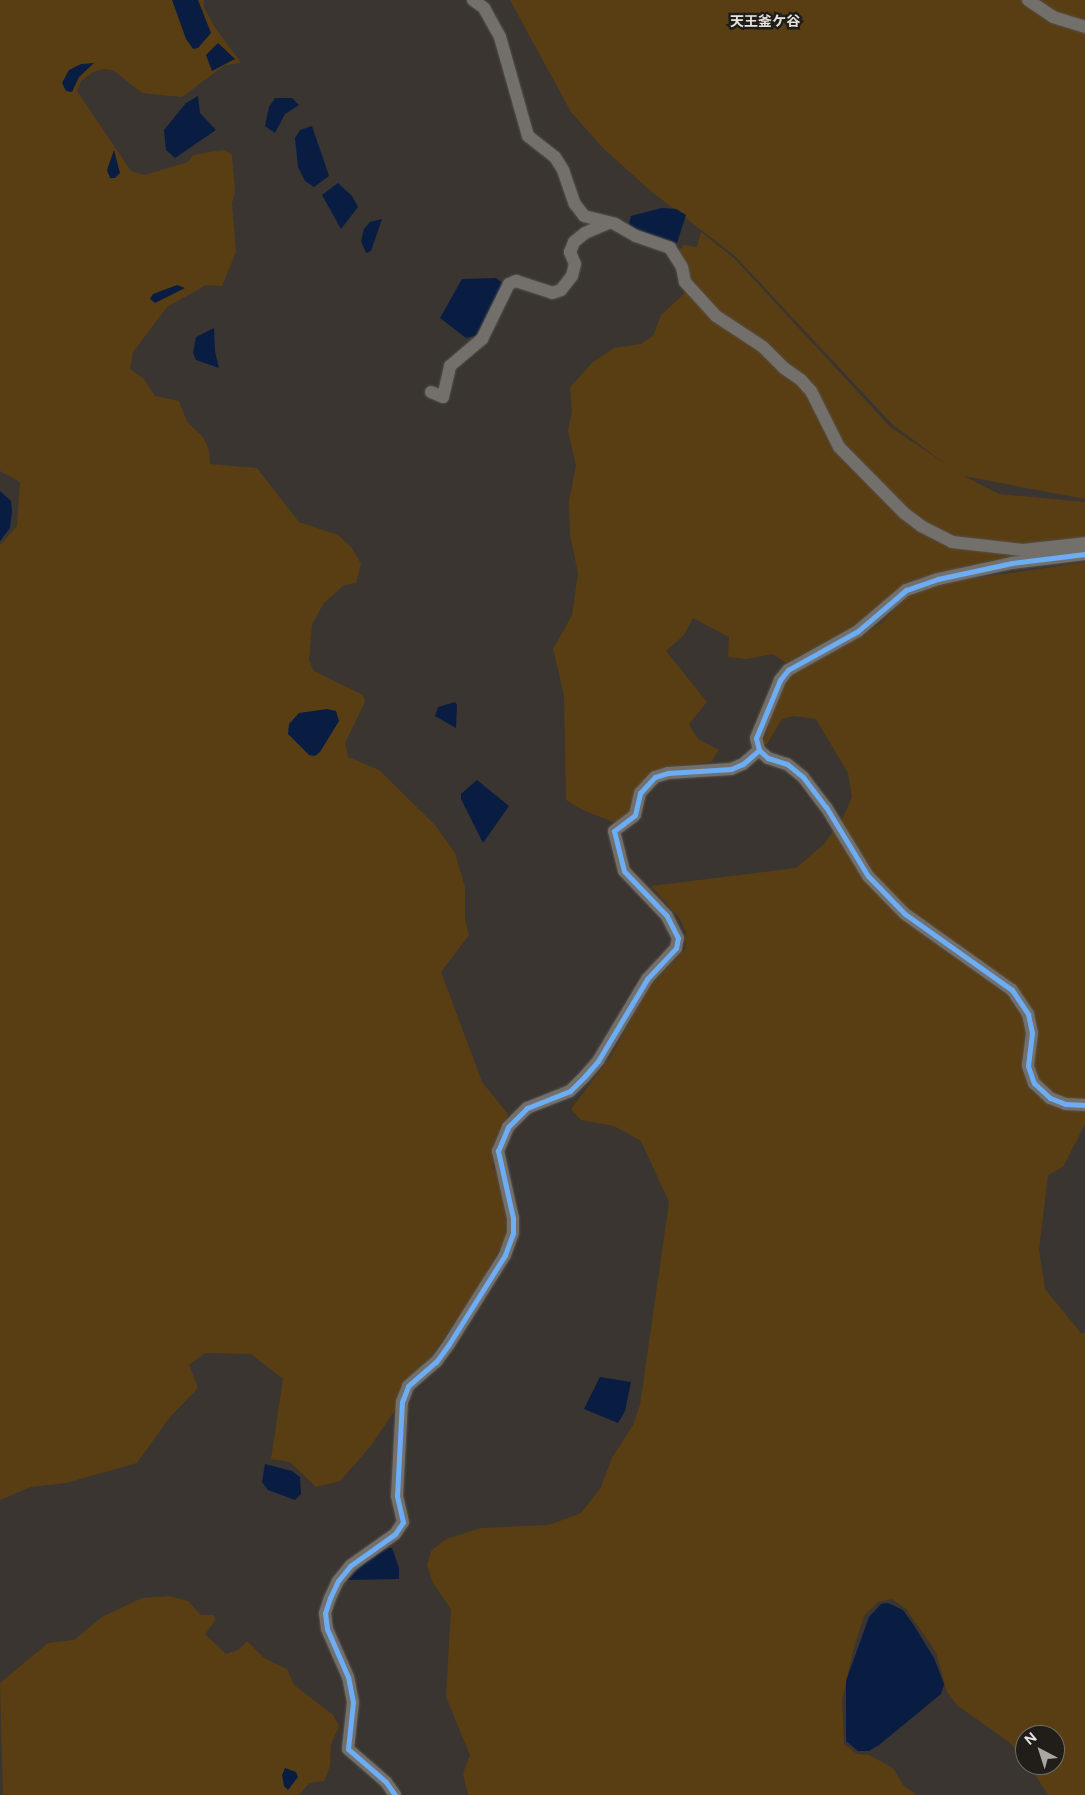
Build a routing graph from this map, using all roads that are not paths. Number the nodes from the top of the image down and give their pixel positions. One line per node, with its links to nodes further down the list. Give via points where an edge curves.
1 (473, 0): 4 (street, via 484,8 500,37 528,136 559,163 584,216)
2 (1028, 0): 3 (street, via 1052,17)
3 (1085, 27)
4 (609, 223): 5 (street, via 585,233 574,242 570,252 575,264 572,276 561,290 552,293 516,281 509,284 482,339 450,366 443,397); 6 (street, via 670,248 682,266 685,282 716,316 763,347 801,380 811,391 839,447 921,526 952,542 1023,550)
5 (431, 392)
6 (1085, 543)
7 (1085, 554): 8 (street, via 1012,563 938,579 906,590 858,631 788,670 780,680 756,738)
8 (759, 750): 9 (street, via 768,758 786,764 803,778 826,807 868,876 905,914 1012,990 1028,1014 1032,1033 1028,1066 1034,1083 1050,1098); 10 (street, via 743,764 731,769 668,773 655,777 640,793 635,815 614,831 624,871 667,916 678,938 676,948 647,979 598,1061 570,1091 527,1108 508,1127 498,1151 513,1218 513,1233 505,1255 436,1362 408,1386 402,1402 397,1496 402,1522 395,1534 350,1566 330,1598 325,1613 327,1629 348,1677 353,1702 348,1749 386,1782)
9 (1085, 1105)
10 (394, 1795)

